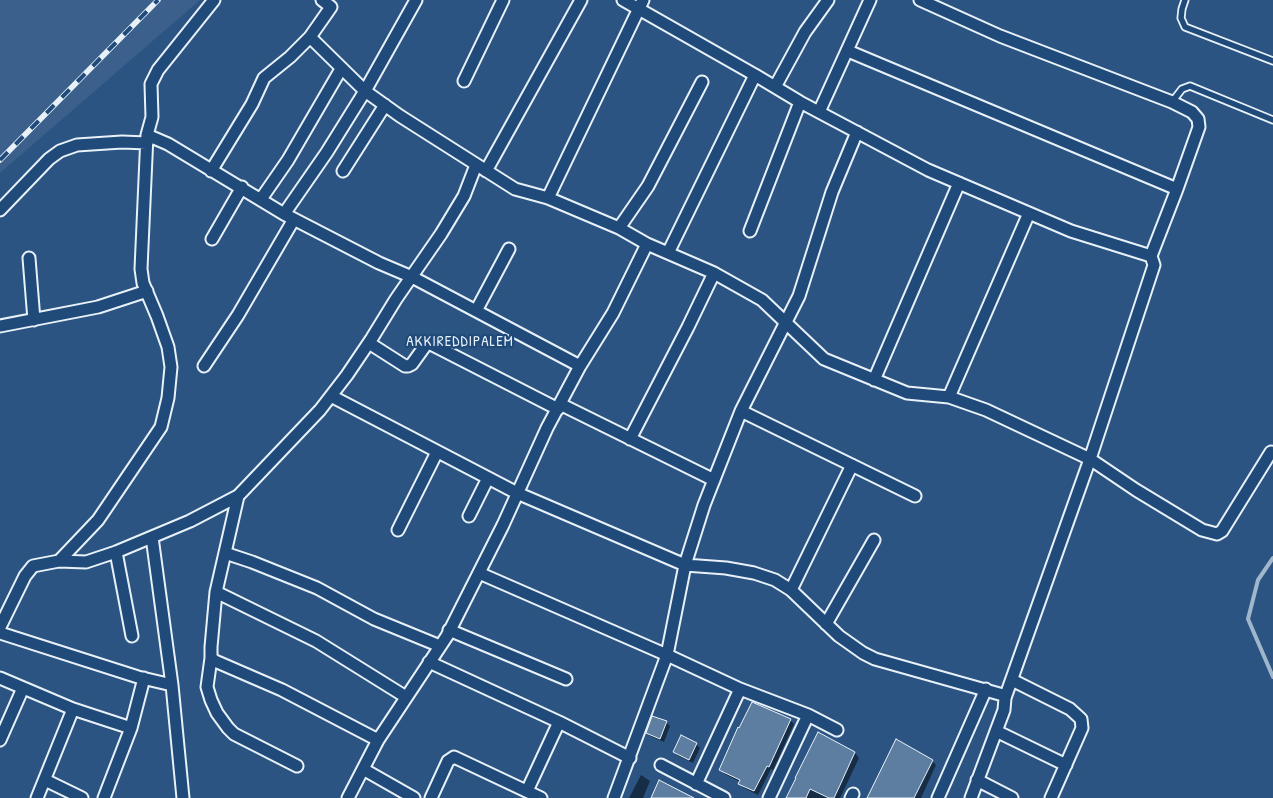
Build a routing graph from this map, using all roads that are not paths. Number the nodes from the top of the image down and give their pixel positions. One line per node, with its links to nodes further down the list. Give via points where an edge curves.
1 (214, 0): 27 (street, via 158,70 151,84 152,117)
2 (416, 0): 20 (street)
3 (503, 0): 17 (street)
4 (581, 0): 28 (street)
5 (623, 0): 11 (street)
6 (828, 0): 19 (street, via 805,32)
7 (870, 0): 13 (street)
8 (920, 0): 22 (street, via 1058,59)
9 (1186, 0): 14 (lane, via 1181,18 1185,27)
10 (329, 2): 12 (street)
11 (641, 4): 16 (street); 34 (street)
12 (310, 37): 15 (street); 29 (street, via 264,78)
13 (848, 51): 24 (street); 33 (street)
14 (1273, 61)
15 (341, 69): 20 (street); 35 (street, via 288,160)
16 (755, 74): 19 (street); 44 (street)
17 (464, 81)
18 (702, 82): 39 (street, via 648,186)
19 (775, 87): 21 (street)
20 (365, 91): 23 (street); 38 (street)
21 (800, 102): 24 (street); 40 (street)
22 (1172, 102): 25 (lane, via 1182,89 1190,86); 33 (street, via 1192,112 1198,119 1199,128)
23 (385, 105): 28 (street); 30 (street)
24 (819, 112): 26 (street)
25 (1273, 120)
26 (857, 132): 31 (street, via 928,170); 52 (street, via 832,192 803,285)
27 (147, 139): 29 (street, via 168,144); 36 (street, via 77,145 60,151); 49 (street, via 141,269)
28 (481, 168): 34 (street, via 515,189); 48 (street)
29 (211, 171): 32 (street)
30 (343, 171)
31 (960, 183): 37 (street); 57 (street)
32 (242, 187): 35 (street); 41 (street)
33 (1177, 189): 45 (street)
34 (548, 198): 39 (street)
35 (261, 199): 38 (street)
36 (0, 210)
37 (1029, 213): 45 (street, via 1071,231); 59 (street)
38 (289, 216): 48 (street); 55 (street, via 238,315)
39 (619, 228): 42 (street)
40 (750, 231)
41 (212, 240)
42 (647, 244): 44 (street); 56 (street, via 613,313)
43 (509, 249): 50 (street)
44 (668, 253): 47 (street)
45 (1151, 256): 65 (street, via 1154,265)
46 (29, 258): 51 (street)
47 (714, 273): 52 (street, via 762,300); 62 (street)
48 (412, 277): 50 (street); 54 (street)
49 (146, 291): 51 (street, via 98,307); 78 (street, via 168,347 171,367 161,427 98,520)
50 (476, 311): 56 (street)
51 (34, 320): 53 (street)
52 (785, 324): 57 (street, via 824,359); 61 (street)
53 (0, 326)
54 (369, 343): 58 (street); 60 (street, via 408,366 429,343)
55 (204, 366)
56 (580, 366): 60 (street)
57 (874, 380): 59 (street, via 907,393)
58 (331, 396): 63 (street); 70 (street)
59 (949, 397): 65 (street, via 986,410)
60 (559, 407): 62 (street); 69 (street)
61 (741, 411): 66 (street); 68 (street)
62 (630, 439): 68 (street)
63 (437, 452): 67 (street); 73 (street)
64 (1271, 452): 65 (street, via 1231,518 1217,534 1180,518)
65 (1090, 459): 95 (street)
66 (852, 465): 71 (street); 81 (street)
67 (488, 478): 69 (street); 72 (street)
68 (714, 480): 79 (street)
69 (517, 493): 79 (street); 80 (street)
70 (238, 496): 74 (street); 77 (street)
71 (916, 496)
72 (468, 516)
73 (398, 530)
74 (152, 537): 76 (street); 96 (street)
75 (874, 540): 83 (street)
76 (116, 552): 78 (street, via 86,562); 87 (street)
77 (225, 553): 82 (street); 88 (street, via 317,588 374,619)
78 (59, 561): 84 (street, via 40,563 29,571)
79 (685, 566): 81 (street, via 754,573); 89 (street)
80 (479, 573): 85 (street); 89 (street)
81 (791, 590): 83 (street)
82 (216, 592): 90 (street); 100 (street, via 316,641)
83 (826, 624): 99 (street, via 875,659)
84 (0, 627)
85 (450, 630): 88 (street); 94 (street)
86 (0, 633): 93 (street)
87 (132, 636)
88 (440, 646): 91 (street)
89 (667, 655): 98 (street); 110 (street)
90 (212, 658): 109 (street); 113 (street, via 207,688 217,713 228,728)
91 (429, 662): 100 (street); 104 (street)
92 (0, 678): 97 (street)
93 (144, 678): 96 (street); 105 (street)
94 (566, 680)
95 (1012, 680): 101 (street); 112 (street, via 1070,709 1081,719 1082,728)
96 (172, 685): 122 (street)
97 (23, 688): 102 (street); 108 (street)
98 (740, 689): 103 (street); 117 (street)
99 (986, 689): 101 (street, via 999,692); 130 (street)
100 (406, 697): 109 (street)
101 (1005, 698): 107 (street)
102 (73, 709): 105 (street); 115 (street)
103 (808, 715): 106 (street); 129 (street)
104 (559, 722): 110 (street); 118 (street)
105 (131, 728): 121 (street)
106 (837, 730)
107 (996, 732): 112 (street); 116 (street)
108 (0, 740)
109 (378, 740): 114 (street)
110 (630, 758): 127 (street)
111 (661, 765): 117 (street)
112 (1066, 765): 133 (street)
113 (297, 766)
114 (363, 769): 123 (street); 124 (street)
115 (45, 780): 119 (street); 120 (street)
116 (977, 780): 131 (street); 132 (street)
117 (696, 784): 128 (street)
118 (527, 791): 125 (street, via 454,757 448,761); 126 (street)
119 (37, 798)
120 (82, 798)
121 (104, 798)
122 (182, 798)
123 (348, 798)
124 (414, 798)
125 (431, 798)
126 (540, 798)
127 (614, 798)
128 (724, 798)
129 (769, 798)
130 (938, 798)
131 (971, 798)
132 (1012, 798)
133 (1050, 798)

